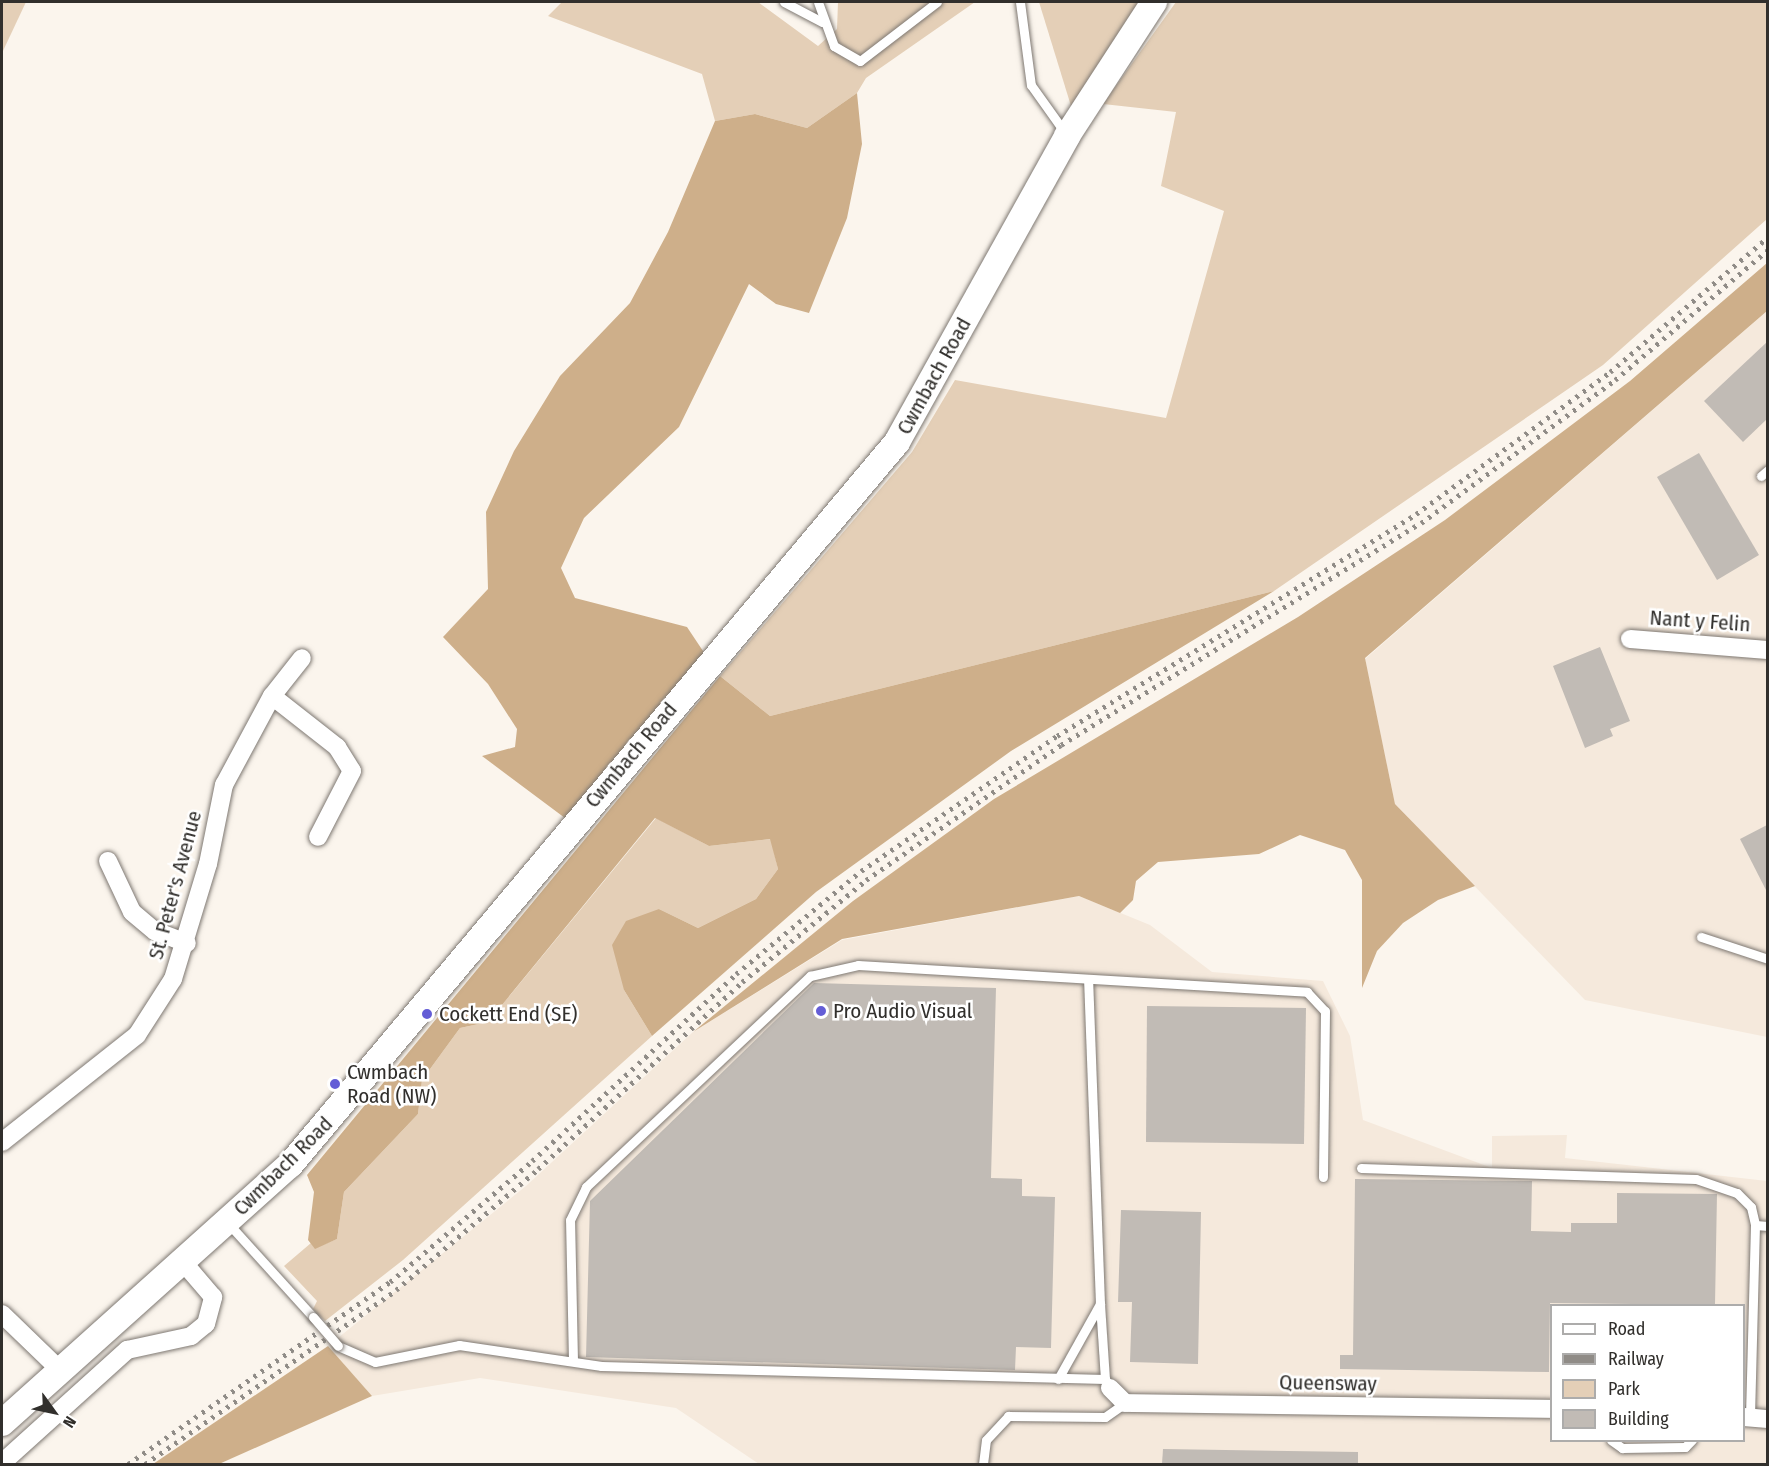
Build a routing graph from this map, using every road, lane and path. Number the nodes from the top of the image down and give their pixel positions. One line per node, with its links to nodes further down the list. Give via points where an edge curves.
1 (784, 2): 6 (lane)
2 (818, 2): 6 (lane)
3 (936, 2): 6 (lane, via 860,61 834,46)
4 (1020, 2): 7 (lane, via 1031,85)
5 (1154, 2): 7 (main road, Cwmbach Road)
6 (822, 22)
7 (1067, 136): 21 (main road, Cwmbach Road, via 897,442 336,1112 290,1165)
8 (1630, 639): 9 (street, Nant y Felin)
9 (1767, 650)
10 (302, 658): 11 (street, St. Peter's Avenue)
11 (272, 696): 12 (street, via 337,747 352,771); 15 (street, St. Peter's Avenue, via 224,785)
12 (318, 837)
13 (108, 861): 15 (street, via 132,912 155,931)
14 (1701, 937): 16 (lane)
15 (187, 943): 18 (street, St. Peter's Avenue, via 173,979 137,1035)
16 (1767, 959)
17 (1088, 979): 20 (lane, via 1307,992 1325,1011); 25 (lane); 27 (lane, via 858,966 810,976 586,1187 570,1220)
18 (2, 1142)
19 (1361, 1168): 22 (lane, via 1696,1179 1737,1193 1750,1207)
20 (1323, 1177)
21 (227, 1222): 24 (main road, Cwmbach Road); 27 (lane, bridge, via 339,1346 375,1362 459,1345)
22 (1755, 1226): 23 (lane); 33 (lane)
23 (1767, 1226)
24 (184, 1263): 28 (main road, Cwmbach Road); 37 (street, via 213,1297 206,1324 191,1336 127,1350)
25 (1100, 1304): 29 (lane); 30 (lane)
26 (2, 1314): 28 (street)
27 (573, 1361): 29 (lane)
28 (59, 1369): 34 (main road, Cwmbach Road)
29 (1058, 1379): 30 (lane)
30 (1107, 1383): 31 (street)
31 (1125, 1403): 32 (street, Queensway); 38 (lane, via 1104,1417 1008,1416 986,1440)
32 (1550, 1409)
33 (1754, 1418)
34 (2, 1423)
35 (1614, 1442): 36 (lane, via 1622,1448 1684,1447)
36 (1690, 1442)
37 (4, 1463)
38 (983, 1464)

